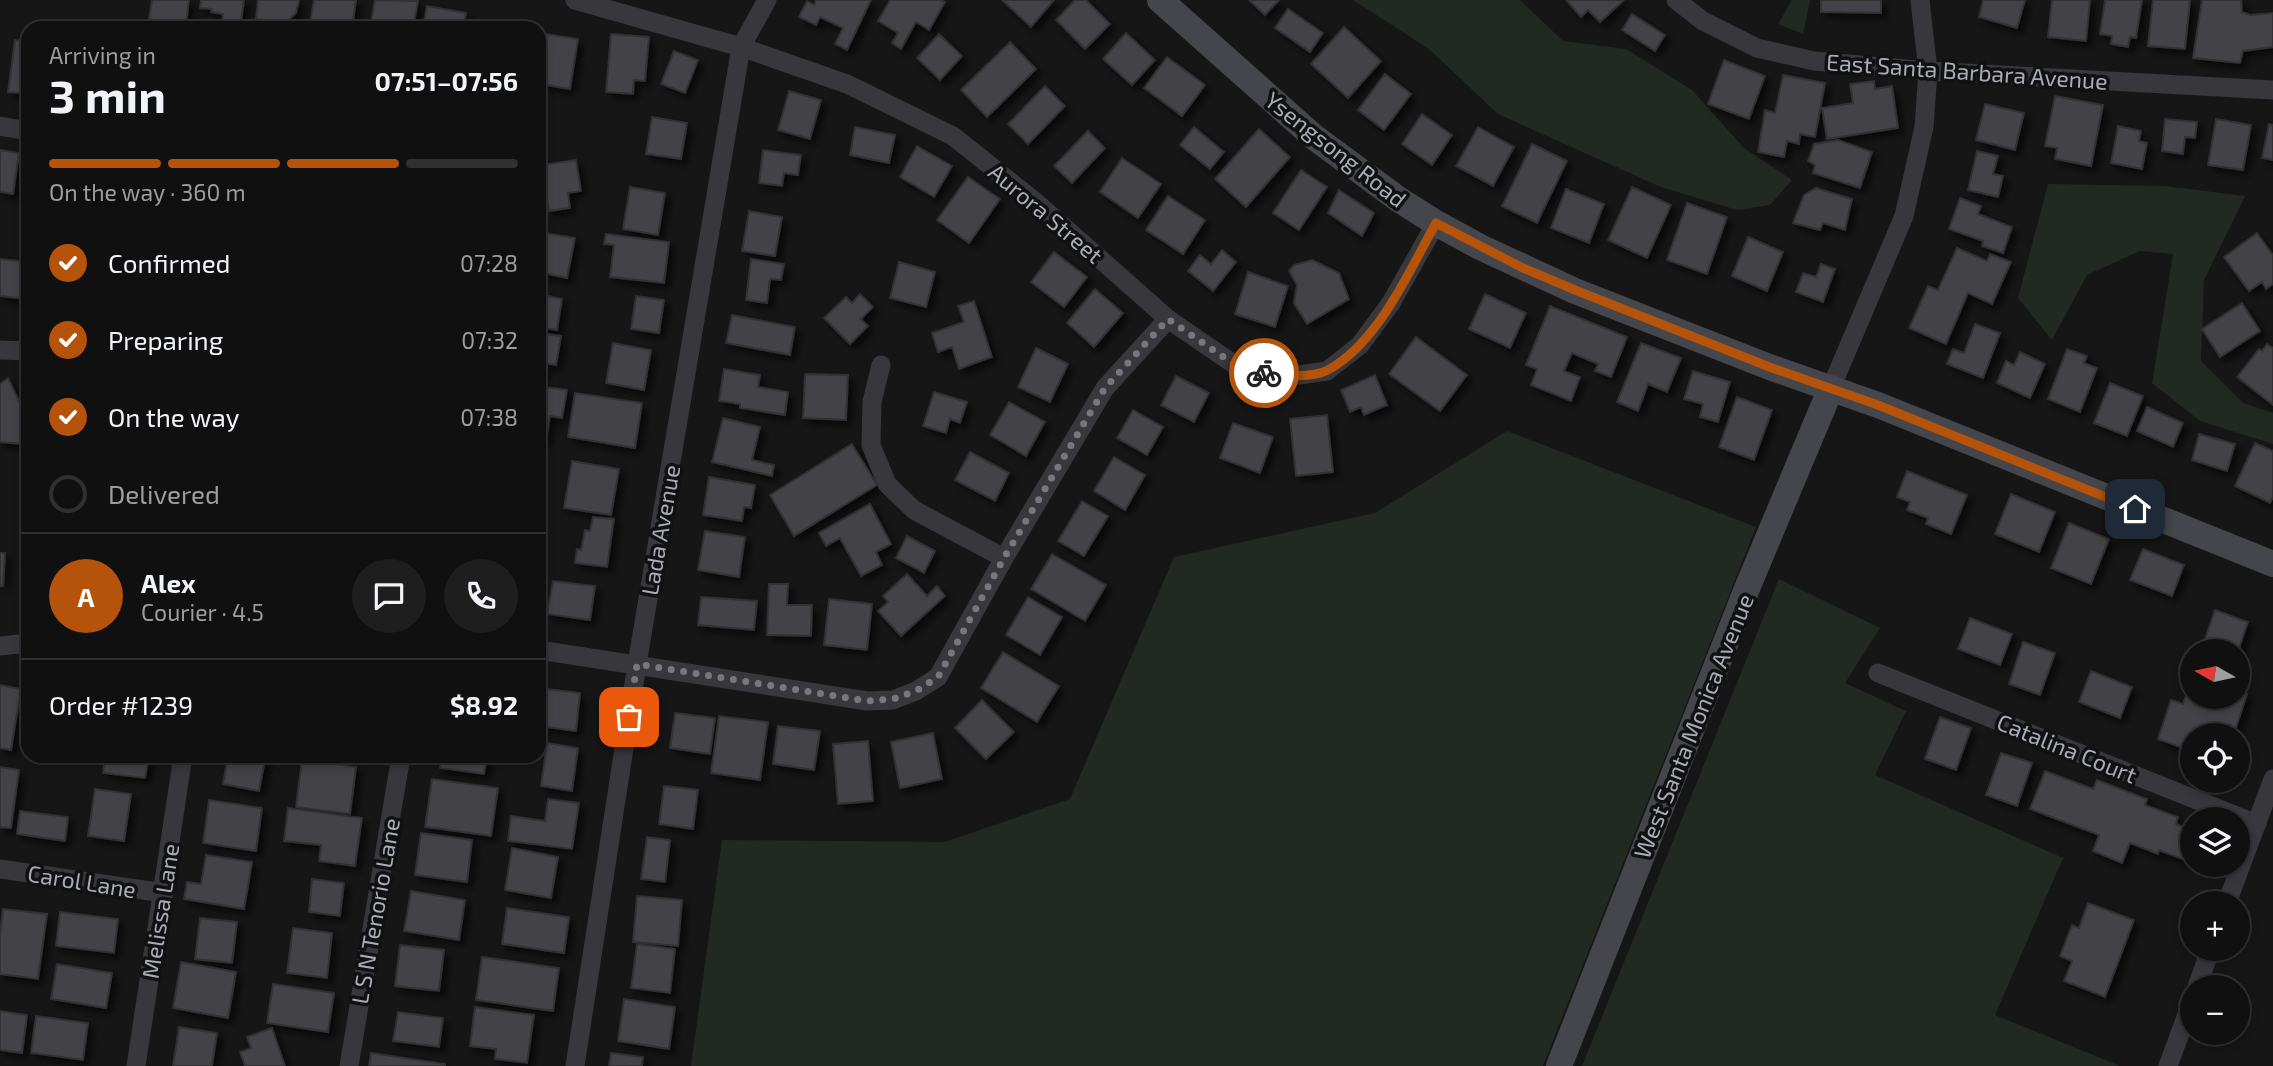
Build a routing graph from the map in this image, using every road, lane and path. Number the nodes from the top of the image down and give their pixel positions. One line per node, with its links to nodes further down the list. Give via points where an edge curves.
1 (575, 0): 6 (street, Aurora Street)
2 (767, 0): 6 (street, Lada Avenue)
3 (1160, 0): 11 (main road, Ysengsong Road, via 1314,137)
4 (1676, 0): 7 (street, East Santa Barbara Avenue, via 1703,21 1757,48 1814,61)
5 (1920, 0): 7 (street)
6 (741, 47): 12 (street, Aurora Street, via 847,84 953,136); 22 (street, Lada Avenue)
7 (1928, 71): 8 (street, East Santa Barbara Avenue); 16 (street, via 1924,127 1904,216)
8 (2273, 90)
9 (0, 127): 10 (street)
10 (21, 130)
11 (1436, 223): 12 (street, Aurora Street, via 1391,303 1360,345 1326,371 1284,377 1241,369); 16 (main road, Ysengsong Road, via 1575,290)
12 (1168, 319): 17 (street, via 1105,388)
13 (0, 350): 14 (street)
14 (21, 351)
15 (881, 365): 17 (street, via 872,402 871,445 887,484 914,510)
16 (1830, 388): 18 (main road, Ysengsong Road); 35 (main road, West Santa Monica Avenue)
17 (1004, 558): 22 (street, via 938,677 893,699 867,701)
18 (2273, 564)
19 (21, 644): 20 (street)
20 (0, 646)
21 (546, 651): 22 (street)
22 (637, 664): 34 (street, Lada Avenue)
23 (1878, 673): 27 (street, Catalina Court)
24 (182, 763): 30 (street, Melissa Lane)
25 (400, 763): 33 (street, L S N Tenorio Lane)
26 (2273, 779): 27 (street)
27 (2257, 824): 29 (street)
28 (0, 869): 30 (street, Carol Lane)
29 (2232, 891)
30 (164, 893): 32 (street, Melissa Lane)
31 (2180, 1033): 36 (street)
32 (136, 1066)
33 (349, 1066)
34 (575, 1066)
35 (1559, 1066)
36 (2168, 1066)

